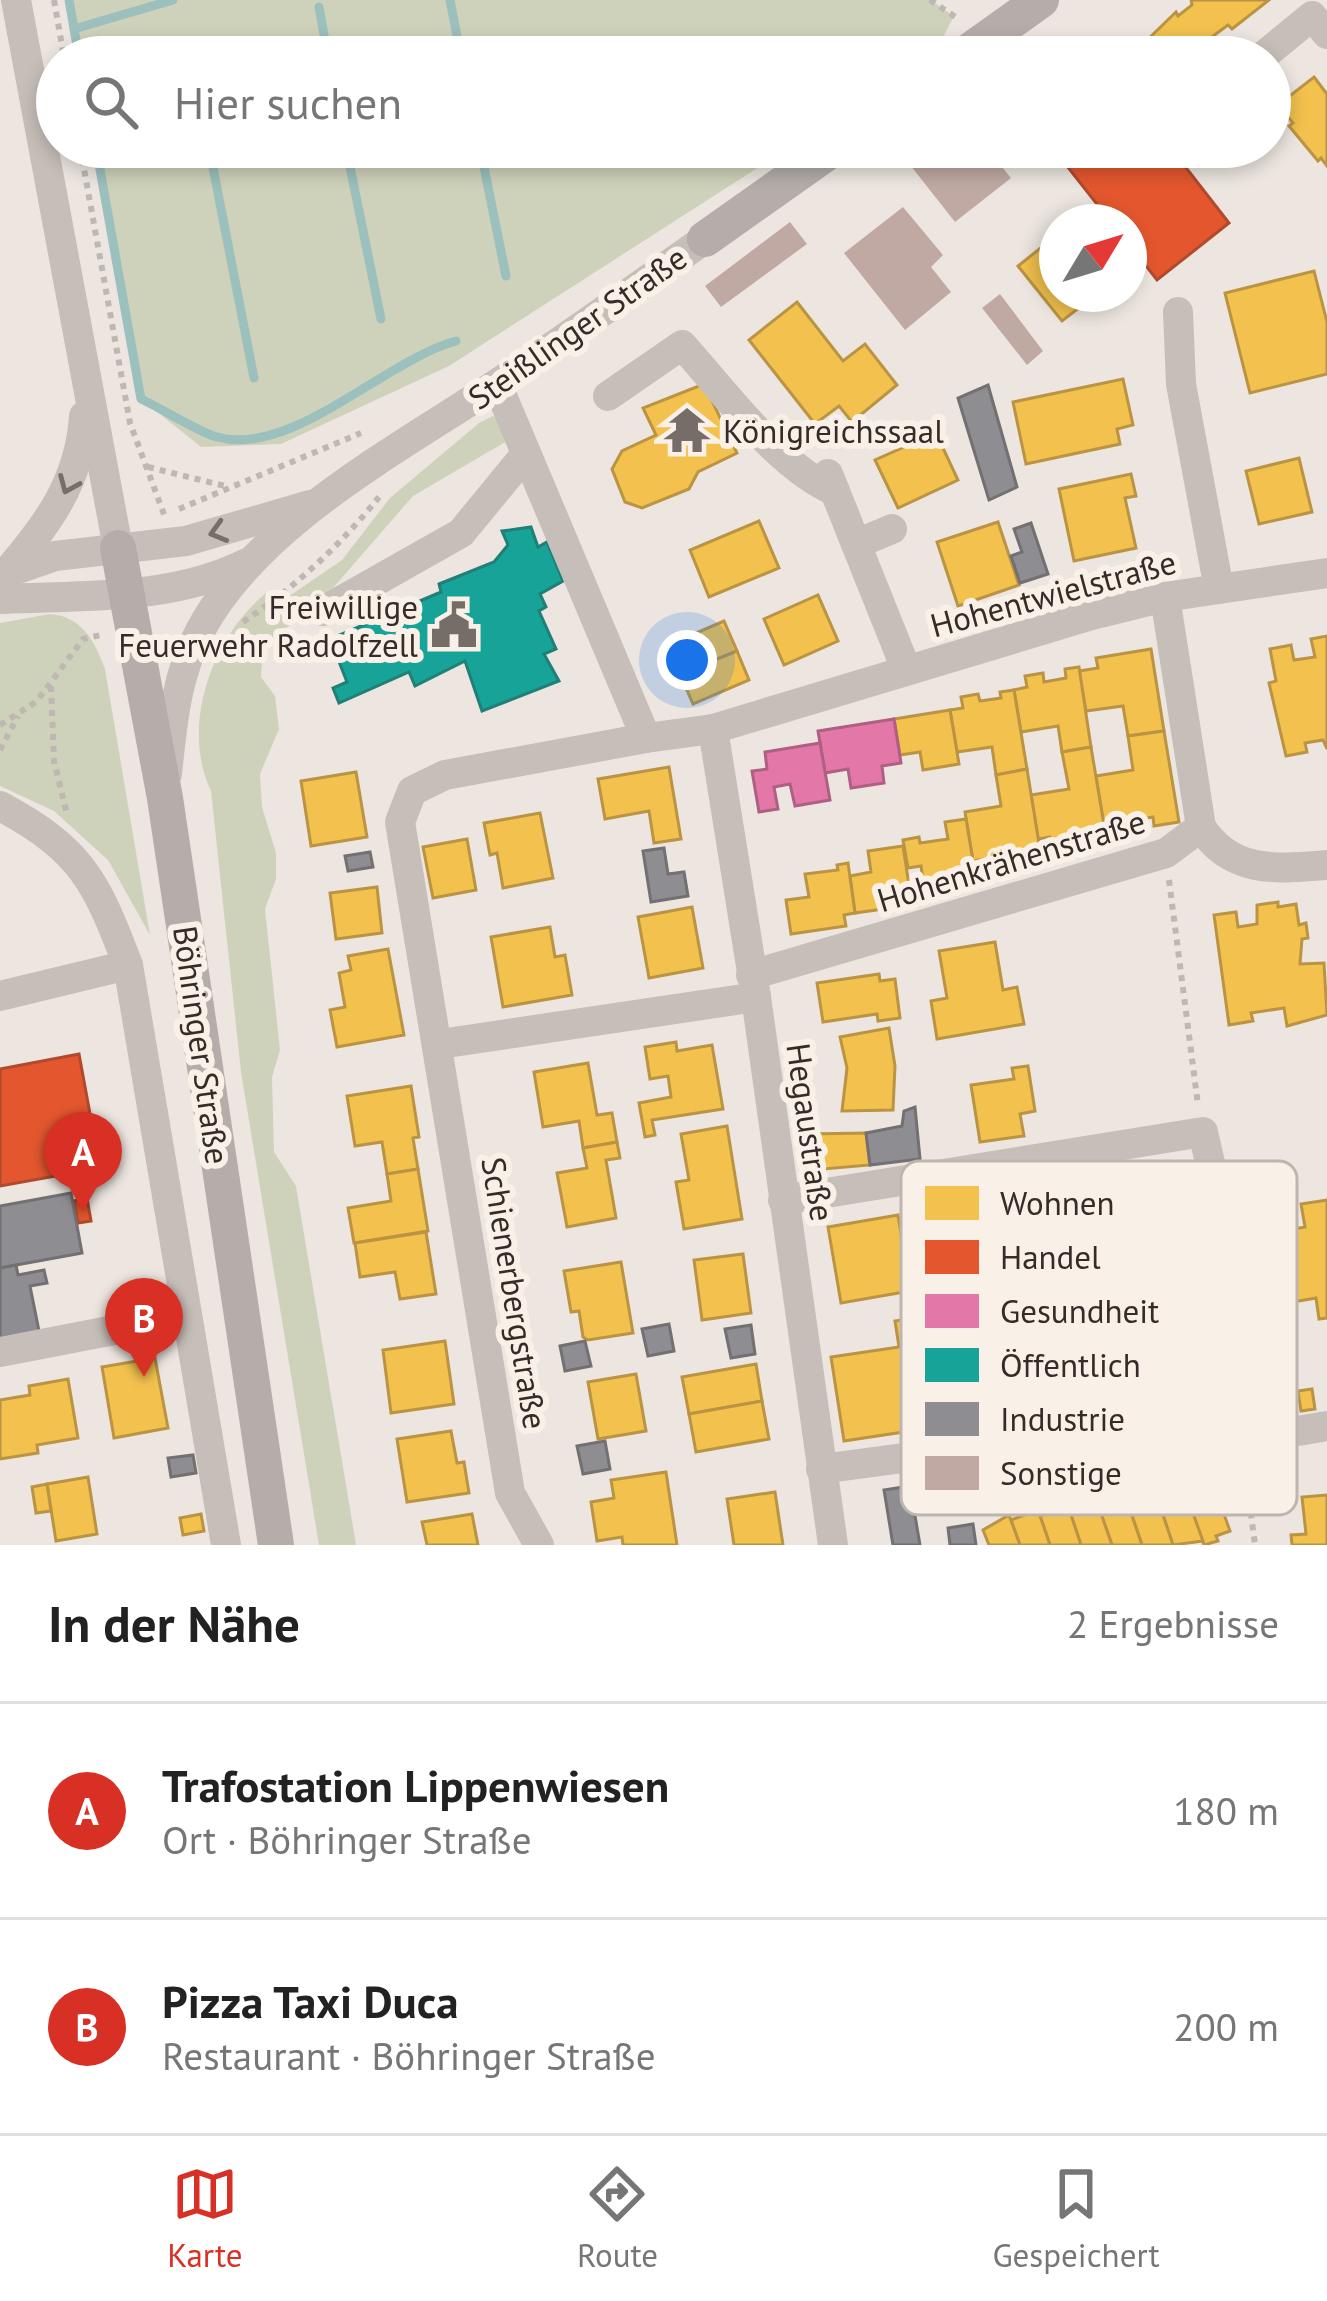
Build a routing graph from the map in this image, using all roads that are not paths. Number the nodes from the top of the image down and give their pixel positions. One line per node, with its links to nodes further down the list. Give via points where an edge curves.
1 (16, 0): 6 (street)
2 (1041, 0): 4 (main road)
3 (1327, 34): 5 (street, via 1312,16)
4 (990, 36)
5 (1288, 36)
6 (36, 109)
7 (47, 168): 11 (street)
8 (805, 168): 9 (main road, Steißlinger Straße)
9 (705, 239): 12 (street, Steißlinger Straße)
10 (1178, 312): 22 (street, Hohentwielstraße, via 1181,384)
11 (86, 380): 18 (street); 21 (street, one-way to 21, via 82,450 63,501)
12 (496, 385): 14 (street); 15 (street, Steißlinger Straße)
13 (608, 396): 17 (street, Hohentwielstraße, via 682,345 780,451 816,483 829,476)
14 (526, 454): 25 (street, via 461,533); 28 (street)
15 (316, 503): 18 (street, one-way to 18, via 187,541); 19 (street)
16 (892, 530): 17 (street)
17 (856, 544): 26 (street, Hohentwielstraße)
18 (118, 548): 21 (street, via 55,556); 23 (main road, Böhringer Straße)
19 (258, 558): 23 (street, via 175,590); 30 (street, via 199,632 174,704)
20 (1327, 573): 22 (street, Hohentwielstraße)
21 (2, 582): 23 (street)
22 (1219, 589): 24 (street, Hohentwielstraße)
23 (127, 593): 30 (main road, Böhringer Straße)
24 (1165, 597): 26 (street, Hohentwielstraße); 32 (street)
25 (323, 611)
26 (906, 669): 27 (street, Hohentwielstraße)
27 (713, 729): 28 (street, Hohentwielstraße); 35 (street, Hegaustraße)
28 (646, 738): 29 (street, Hohentwielstraße, via 445,776)
29 (412, 791): 37 (street, Schienerbergstraße, via 400,821)
30 (165, 798): 49 (main road, Böhringer Straße)
31 (0, 806): 34 (street, Böhringer Straße, via 64,846 105,905)
32 (1201, 826): 33 (street, via 1231,860); 35 (street, Hohenkrähenstraße, via 1166,853)
33 (1327, 865)
34 (128, 965): 36 (street); 42 (street, Böhringer Straße)
35 (754, 986): 37 (street); 41 (street, Hegaustraße)
36 (0, 996)
37 (440, 1044): 50 (street, Schienerbergstraße, via 510,1493)
38 (1024, 1161): 39 (street, via 1203,1132)
39 (1210, 1161)
40 (901, 1181): 41 (street)
41 (783, 1200): 47 (street, Hegaustraße)
42 (187, 1316): 43 (street); 48 (street, Böhringer Straße)
43 (0, 1352)
44 (1327, 1426): 45 (street)
45 (1297, 1430)
46 (901, 1458): 47 (street)
47 (821, 1469): 51 (street, Hegaustraße)
48 (226, 1545)
49 (276, 1545)
50 (539, 1545)
51 (833, 1545)

